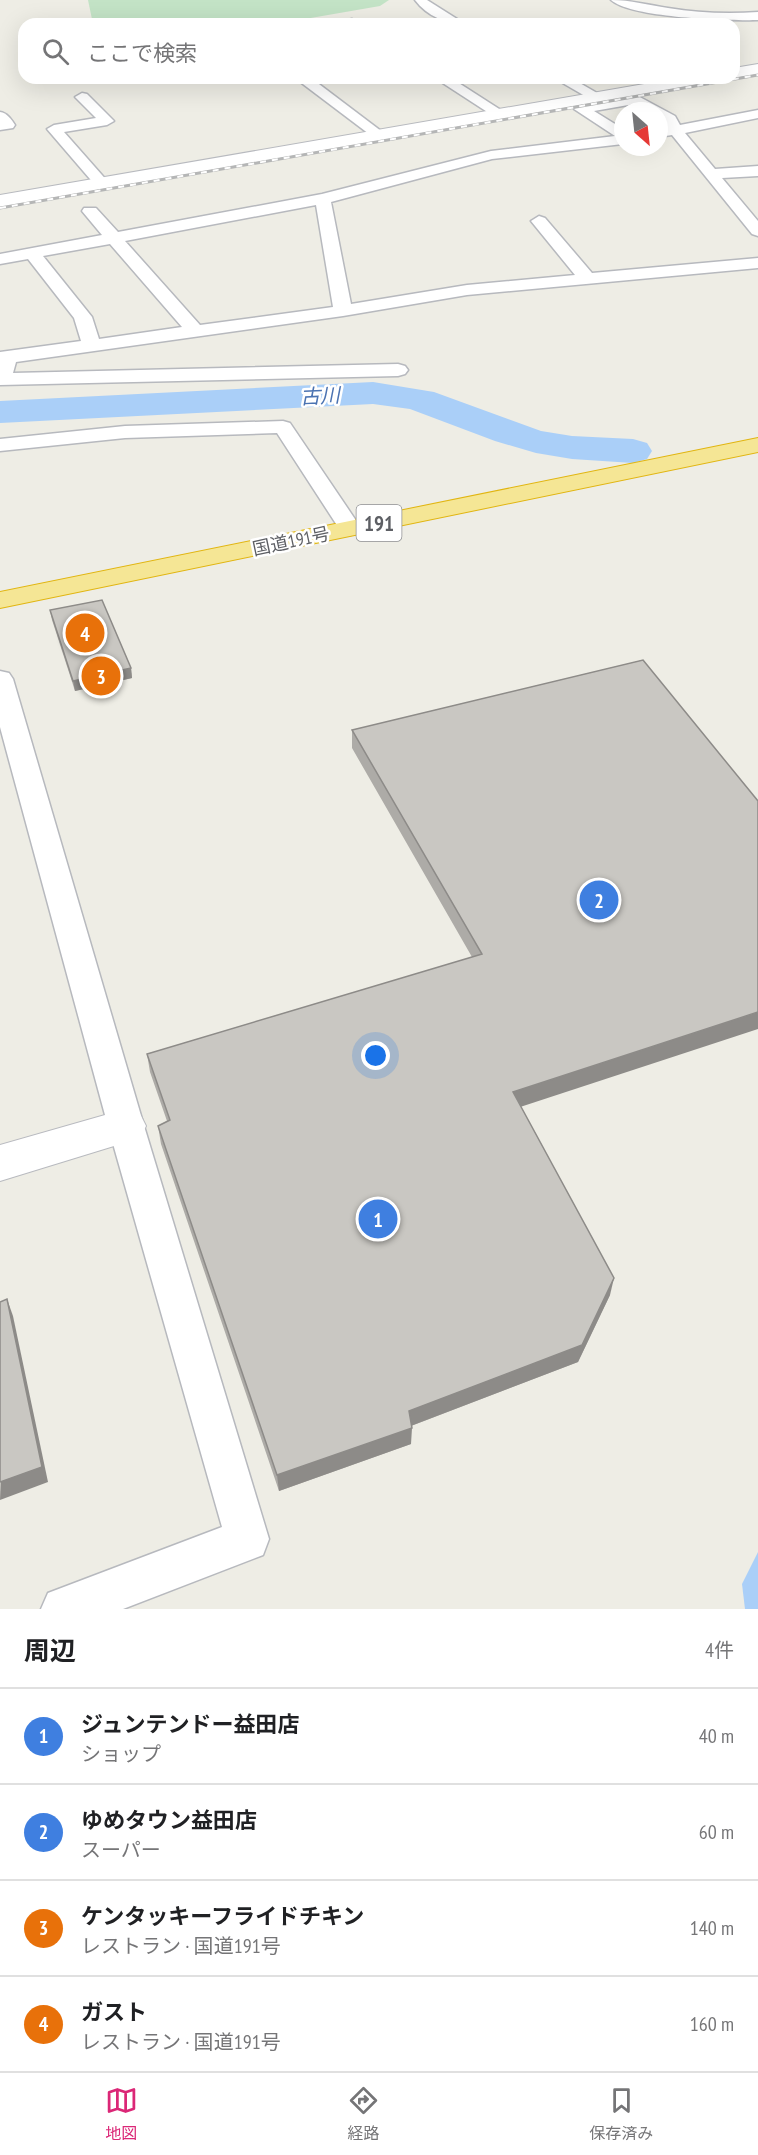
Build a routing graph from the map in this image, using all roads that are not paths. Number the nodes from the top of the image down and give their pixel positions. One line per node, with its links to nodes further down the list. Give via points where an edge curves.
1 (421, 0): 4 (street)
2 (617, 0): 3 (street, via 689,13)
3 (758, 16)
4 (448, 18)
5 (758, 69): 6 (street)
6 (740, 72)
7 (310, 84): 24 (street)
8 (452, 84): 16 (street)
9 (572, 84): 12 (street)
10 (672, 84): 12 (street)
11 (82, 97): 28 (street, via 107,121 54,129)
12 (597, 97): 16 (street)
13 (620, 102): 14 (street)
14 (641, 102)
15 (614, 103): 21 (street, via 581,109)
16 (500, 114): 24 (street)
17 (758, 114): 22 (street)
18 (0, 116): 20 (street, via 8,125)
19 (668, 118): 22 (street)
20 (0, 126)
21 (614, 129)
22 (675, 130): 23 (street); 27 (street)
23 (668, 131)
24 (378, 134): 28 (street)
25 (614, 141): 29 (street, via 491,155)
26 (758, 171): 27 (street)
27 (711, 174): 33 (street)
28 (101, 183): 30 (street)
29 (323, 199): 34 (street); 39 (street)
30 (0, 200)
31 (90, 211): 34 (street)
32 (539, 221): 38 (street)
33 (758, 231)
34 (114, 237): 35 (street); 40 (street)
35 (32, 253): 36 (street); 41 (street, via 83,317)
36 (0, 259)
37 (758, 263): 38 (street)
38 (586, 278): 39 (street, via 467,290)
39 (344, 311): 40 (street)
40 (196, 332): 41 (street)
41 (92, 346): 42 (street)
42 (4, 357): 43 (street, via 1,379)
43 (398, 370)
44 (0, 445): 46 (street, via 125,432 283,427)
45 (758, 445): 46 (highway, 国道191号 / 191)
46 (350, 528): 47 (highway, 国道191号 / 191)
47 (0, 600)
48 (0, 679): 49 (street)
49 (126, 1126): 50 (street); 51 (street, via 247,1539)
50 (0, 1163)
51 (64, 1609)

